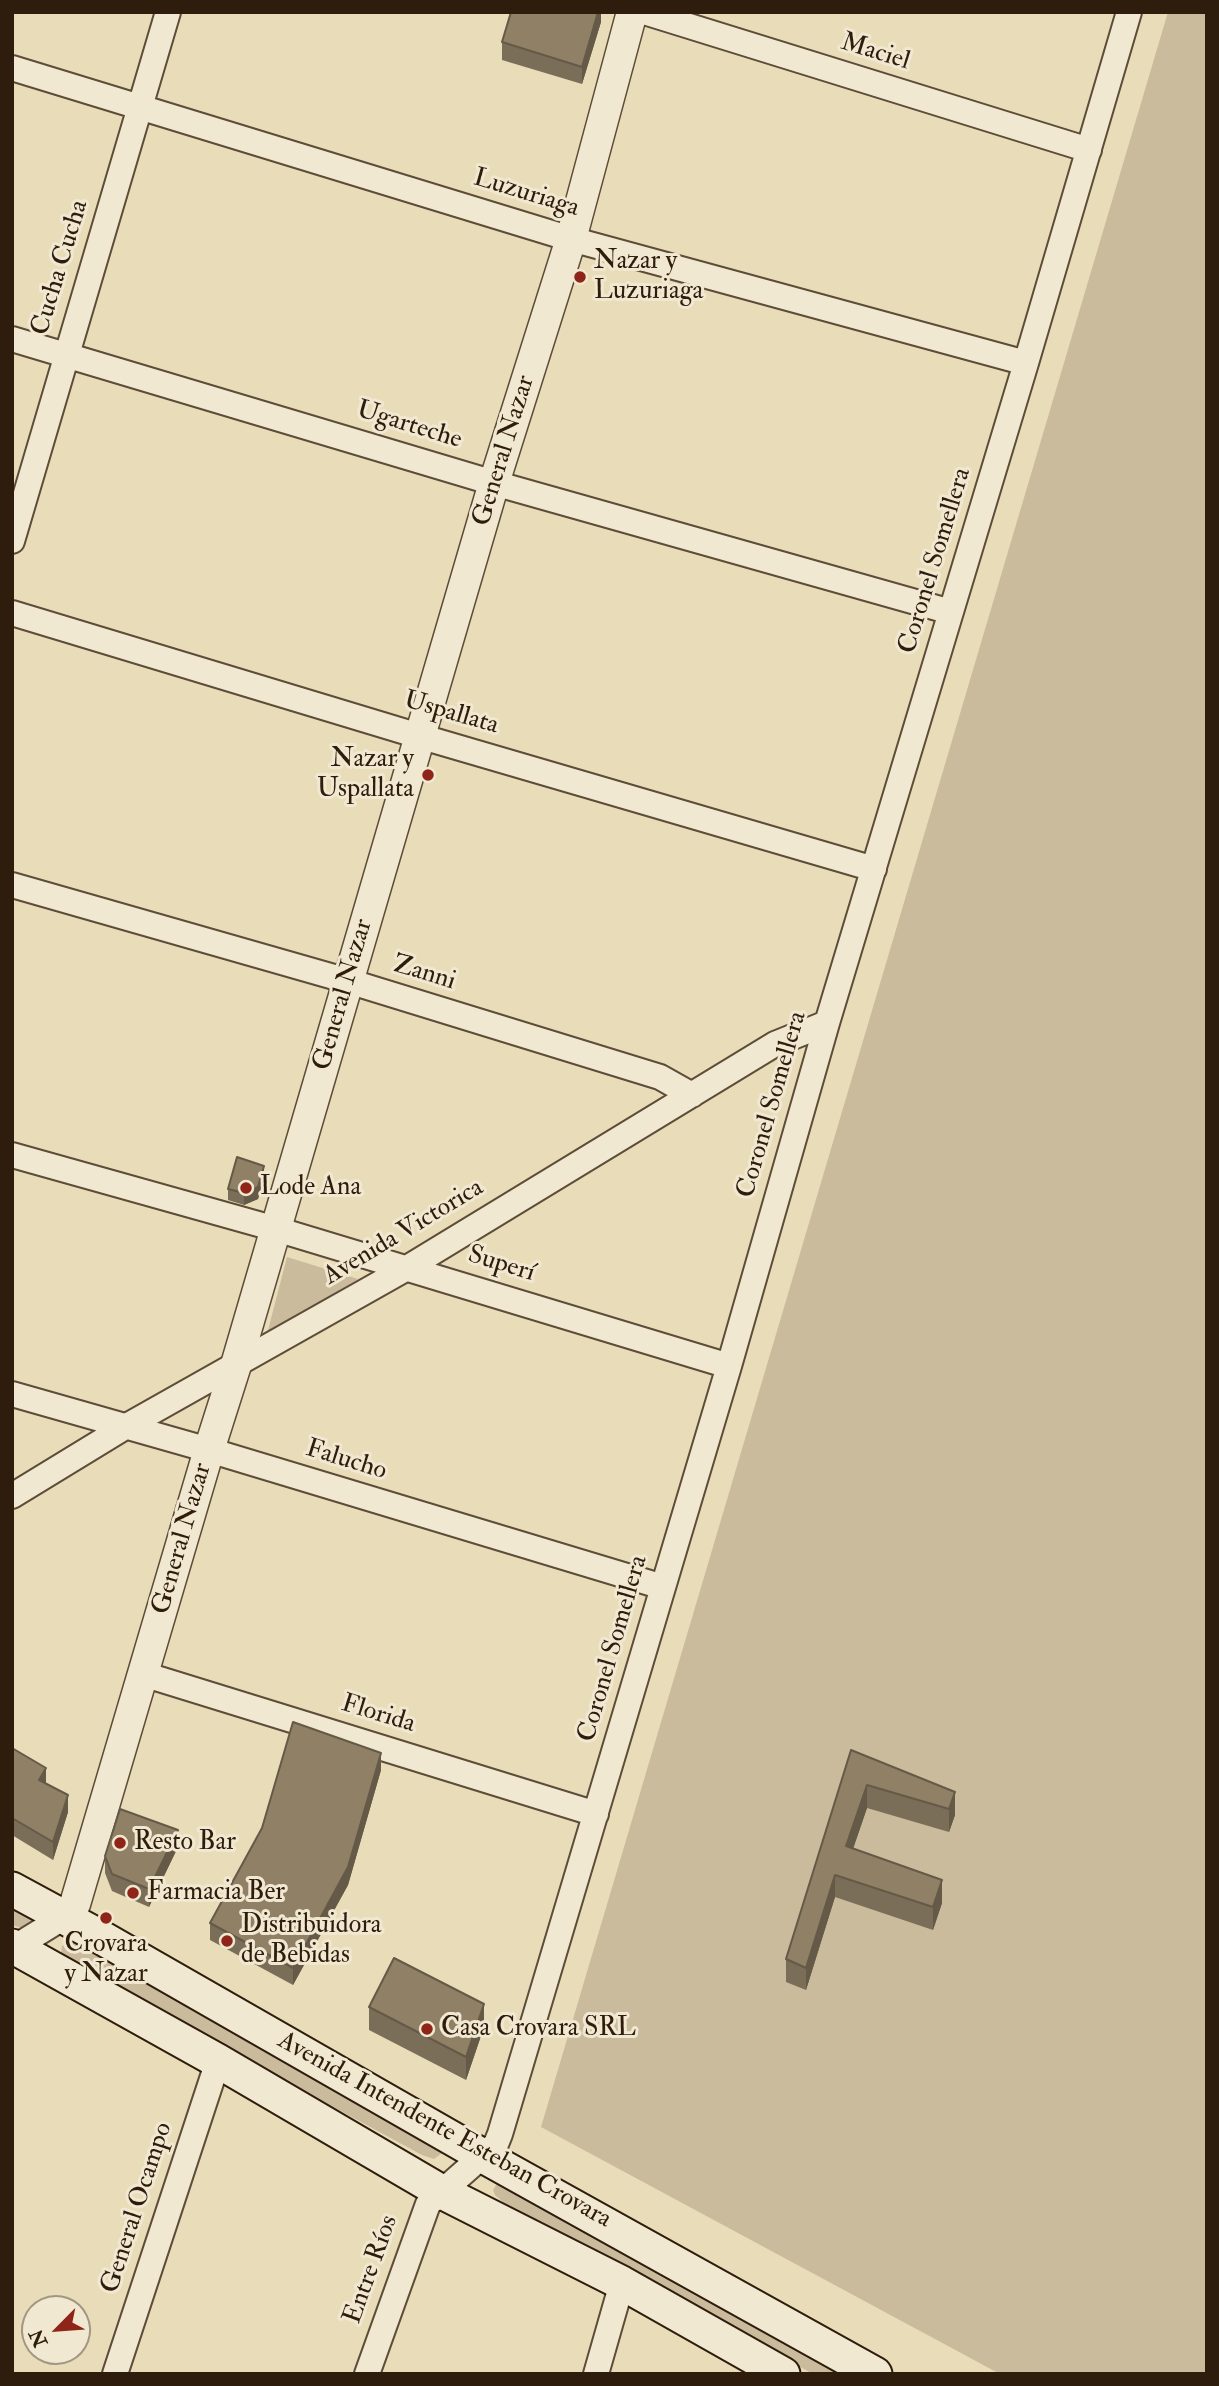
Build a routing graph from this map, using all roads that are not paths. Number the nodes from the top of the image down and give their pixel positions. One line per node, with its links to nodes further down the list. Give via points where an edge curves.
1 (168, 12): 6 (street, Cucha Cucha)
2 (632, 12): 8 (street, General Nazar)
3 (644, 12): 7 (street, Maciel)
4 (1129, 12): 7 (street, Coronel Somellera)
5 (12, 68): 6 (street, Luzuriaga)
6 (141, 106): 8 (street, Luzuriaga); 10 (street, Cucha Cucha)
7 (1089, 150): 11 (street, Coronel Somellera)
8 (571, 239): 11 (street, Luzuriaga); 12 (street, General Nazar)
9 (12, 339): 10 (street, Ugarteche)
10 (66, 355): 12 (street, Ugarteche); 13 (street, Cucha Cucha)
11 (1026, 362): 14 (street, Coronel Somellera)
12 (494, 482): 14 (street, Ugarteche); 16 (street, General Nazar)
13 (12, 541)
14 (951, 612): 17 (street, Coronel Somellera)
15 (12, 613): 16 (street, Uspallata)
16 (419, 736): 17 (street, Uspallata); 19 (street, General Nazar)
17 (874, 869): 20 (street, Coronel Somellera)
18 (12, 885): 19 (street, Zanni)
19 (348, 981): 21 (street, Zanni, via 660,1077); 23 (street, General Nazar)
20 (827, 1023): 21 (street, Avenida Victorica, via 775,1044); 26 (street, Coronel Somellera)
21 (692, 1095): 24 (street, Avenida Victorica)
22 (12, 1155): 23 (street, Superí)
23 (276, 1229): 24 (street, Superí); 25 (street, General Nazar)
24 (407, 1268): 25 (street, Avenida Victorica); 26 (street, Superí)
25 (236, 1366): 28 (street, Avenida Victorica); 29 (street, General Nazar)
26 (729, 1366): 31 (street, Coronel Somellera)
27 (12, 1394): 28 (street, Falucho)
28 (125, 1427): 29 (street, Falucho); 30 (street, Avenida Victorica)
29 (209, 1450): 31 (street, Falucho); 32 (street, General Nazar)
30 (12, 1496)
31 (663, 1587): 33 (street, Coronel Somellera)
32 (144, 1674): 33 (street, Florida); 35 (street, General Nazar, via 75,1904)
33 (596, 1814): 38 (street, Coronel Somellera, via 500,2133)
34 (12, 1889): 35 (main road, Avenida Intendente Esteban Crovara)
35 (64, 1917): 36 (street); 38 (main road, Avenida Intendente Esteban Crovara)
36 (13, 1948): 37 (main road, Avenida Intendente Esteban Crovara)
37 (218, 2061): 39 (main road, Avenida Intendente Esteban Crovara); 41 (street, General Ocampo)
38 (483, 2156): 39 (street, Coronel Somellera); 45 (main road, Avenida Intendente Esteban Crovara)
39 (440, 2191): 40 (main road, Avenida Intendente Esteban Crovara); 42 (street, Entre Ríos, via 428,2204)
40 (622, 2283): 43 (street); 44 (main road, Avenida Intendente Esteban Crovara)
41 (116, 2374)
42 (366, 2374)
43 (596, 2374)
44 (783, 2374)
45 (875, 2374)

